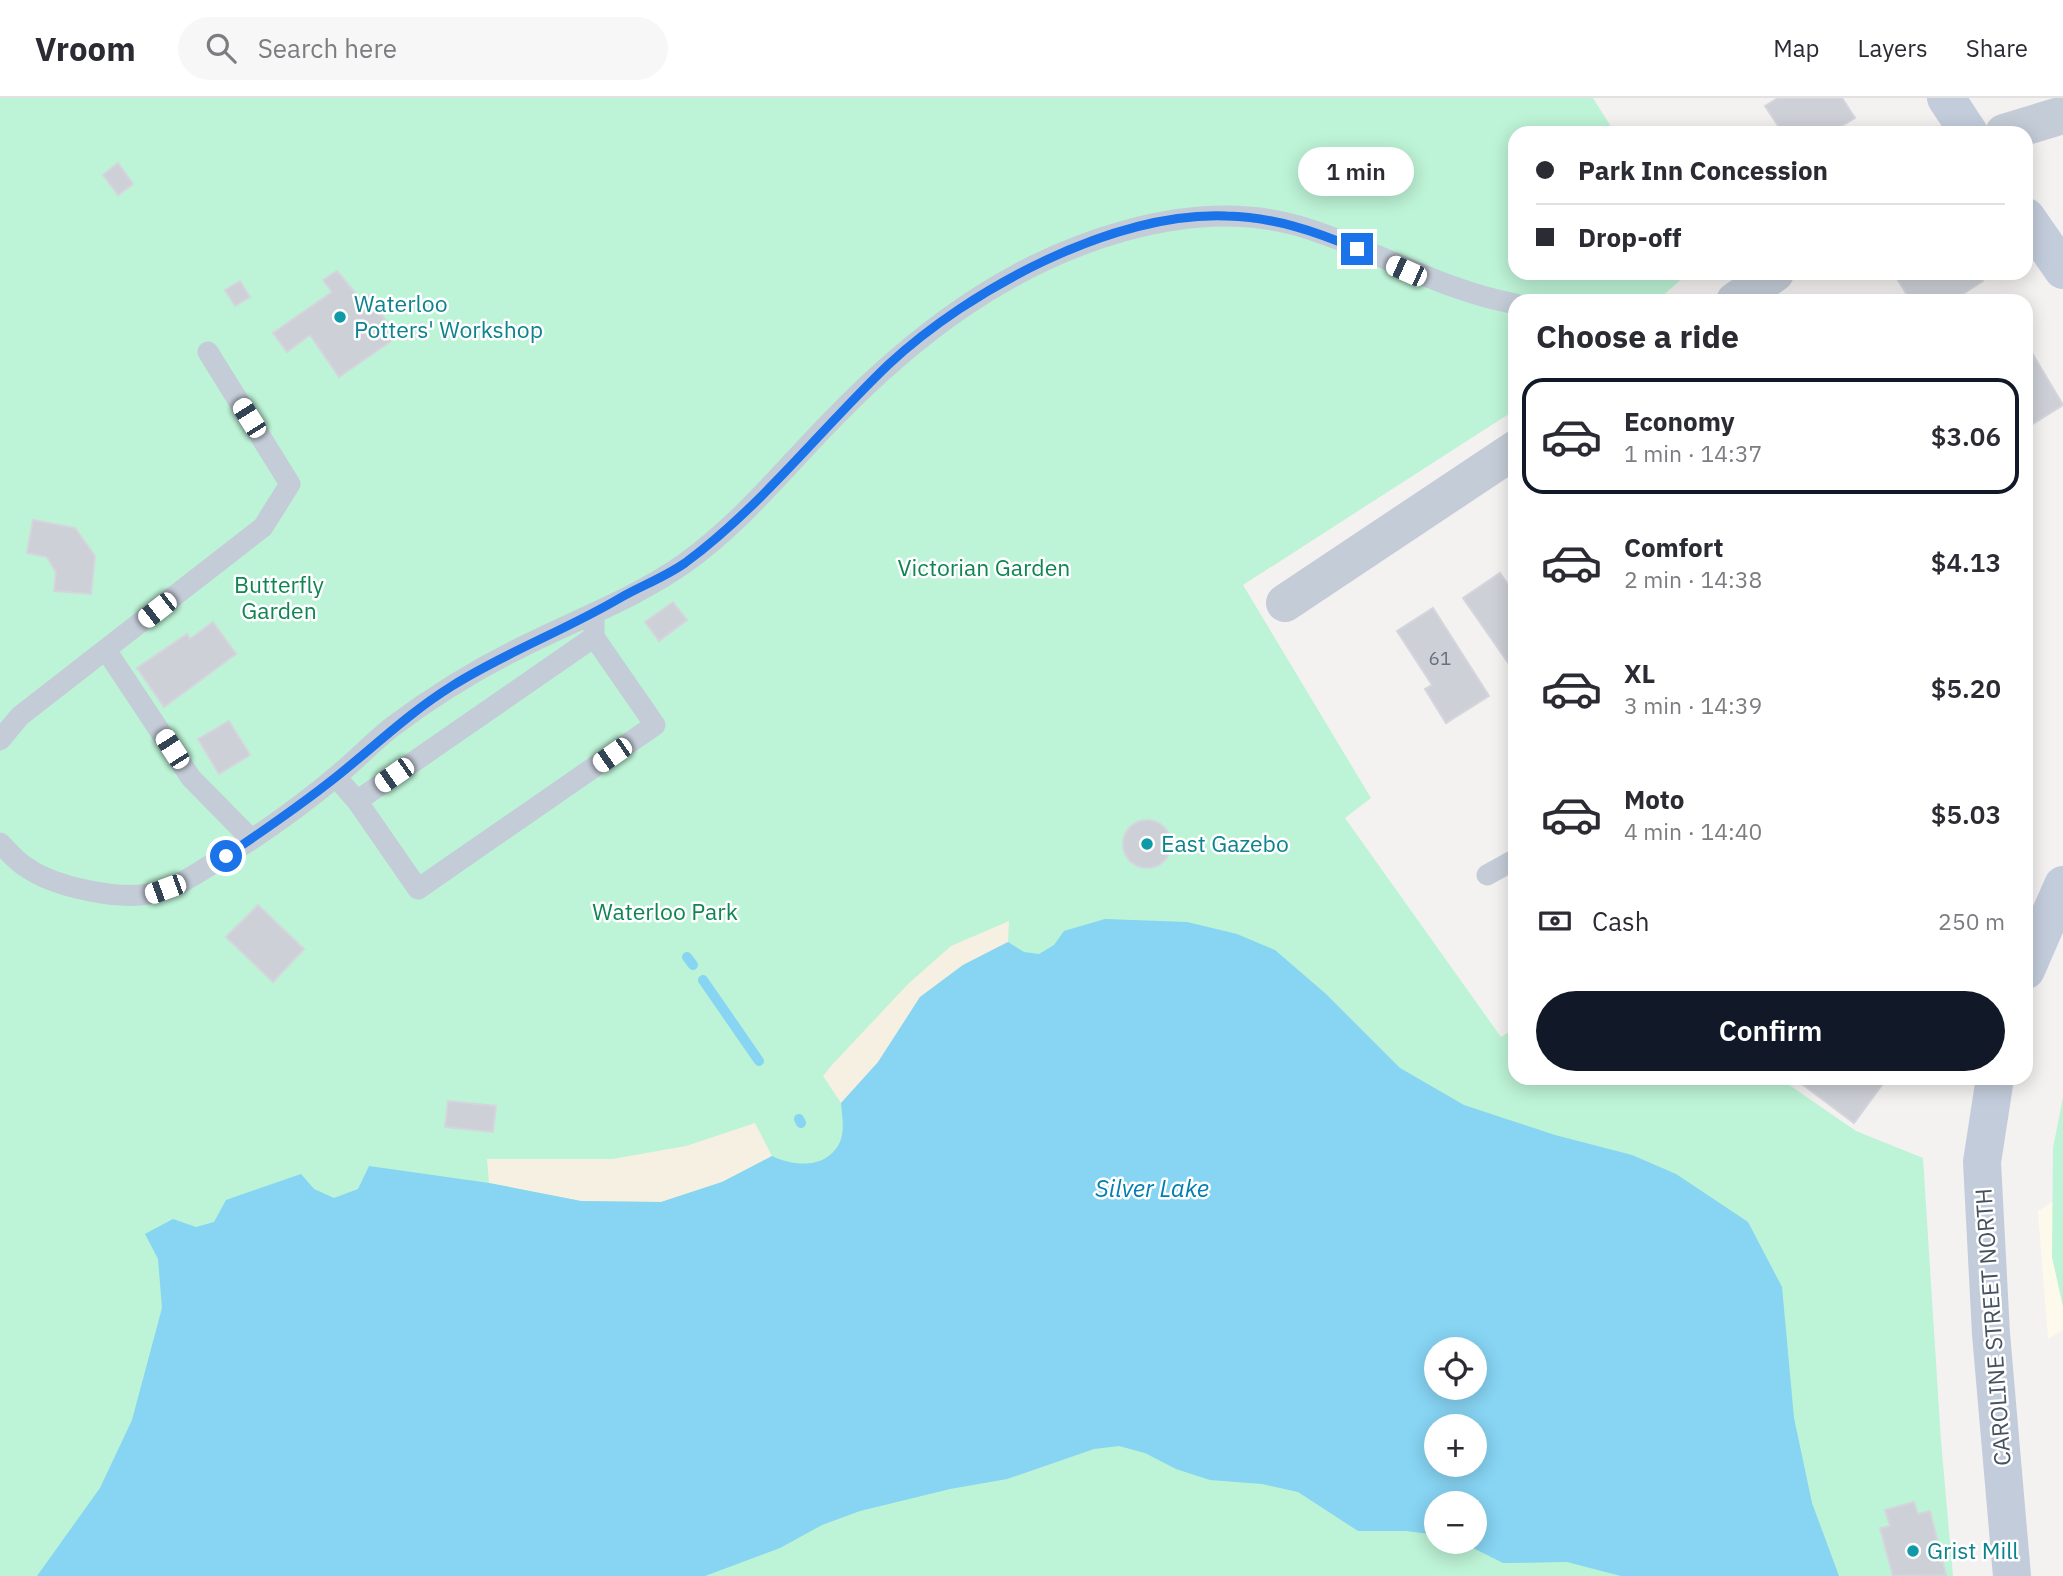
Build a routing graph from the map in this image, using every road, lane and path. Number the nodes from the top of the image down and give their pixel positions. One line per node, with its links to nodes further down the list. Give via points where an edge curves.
1 (1946, 98): 3 (main road)
2 (2063, 115): 4 (street)
3 (1964, 126)
4 (2027, 126)
5 (2033, 227): 6 (main road)
6 (2063, 270)
7 (1765, 280): 8 (street)
8 (1745, 294)
9 (1508, 302): 13 (lane, via 1455,289 1297,226 1225,215 1124,231 1072,249 1002,281 944,318 891,362 744,514 681,566)
10 (208, 352): 14 (lane, via 290,484 263,527)
11 (1508, 454): 12 (street)
12 (1285, 603)
13 (594, 626): 16 (lane, via 521,647 453,685 390,729); 17 (lane); 17 (lane, via 655,725 418,889)
14 (106, 650): 15 (lane, via 20,716); 18 (lane, via 191,778)
15 (0, 740)
16 (336, 777): 17 (lane); 18 (lane)
17 (357, 801)
18 (251, 839): 19 (lane, via 178,885 151,894 93,892 55,880 27,869)
19 (0, 843)
20 (1508, 863): 21 (lane)
21 (1487, 875)
22 (2063, 885): 23 (main road)
23 (2033, 954)
24 (1993, 1085): 25 (main road, CAROLINE STREET NORTH, via 1982,1161)
25 (2012, 1576)

